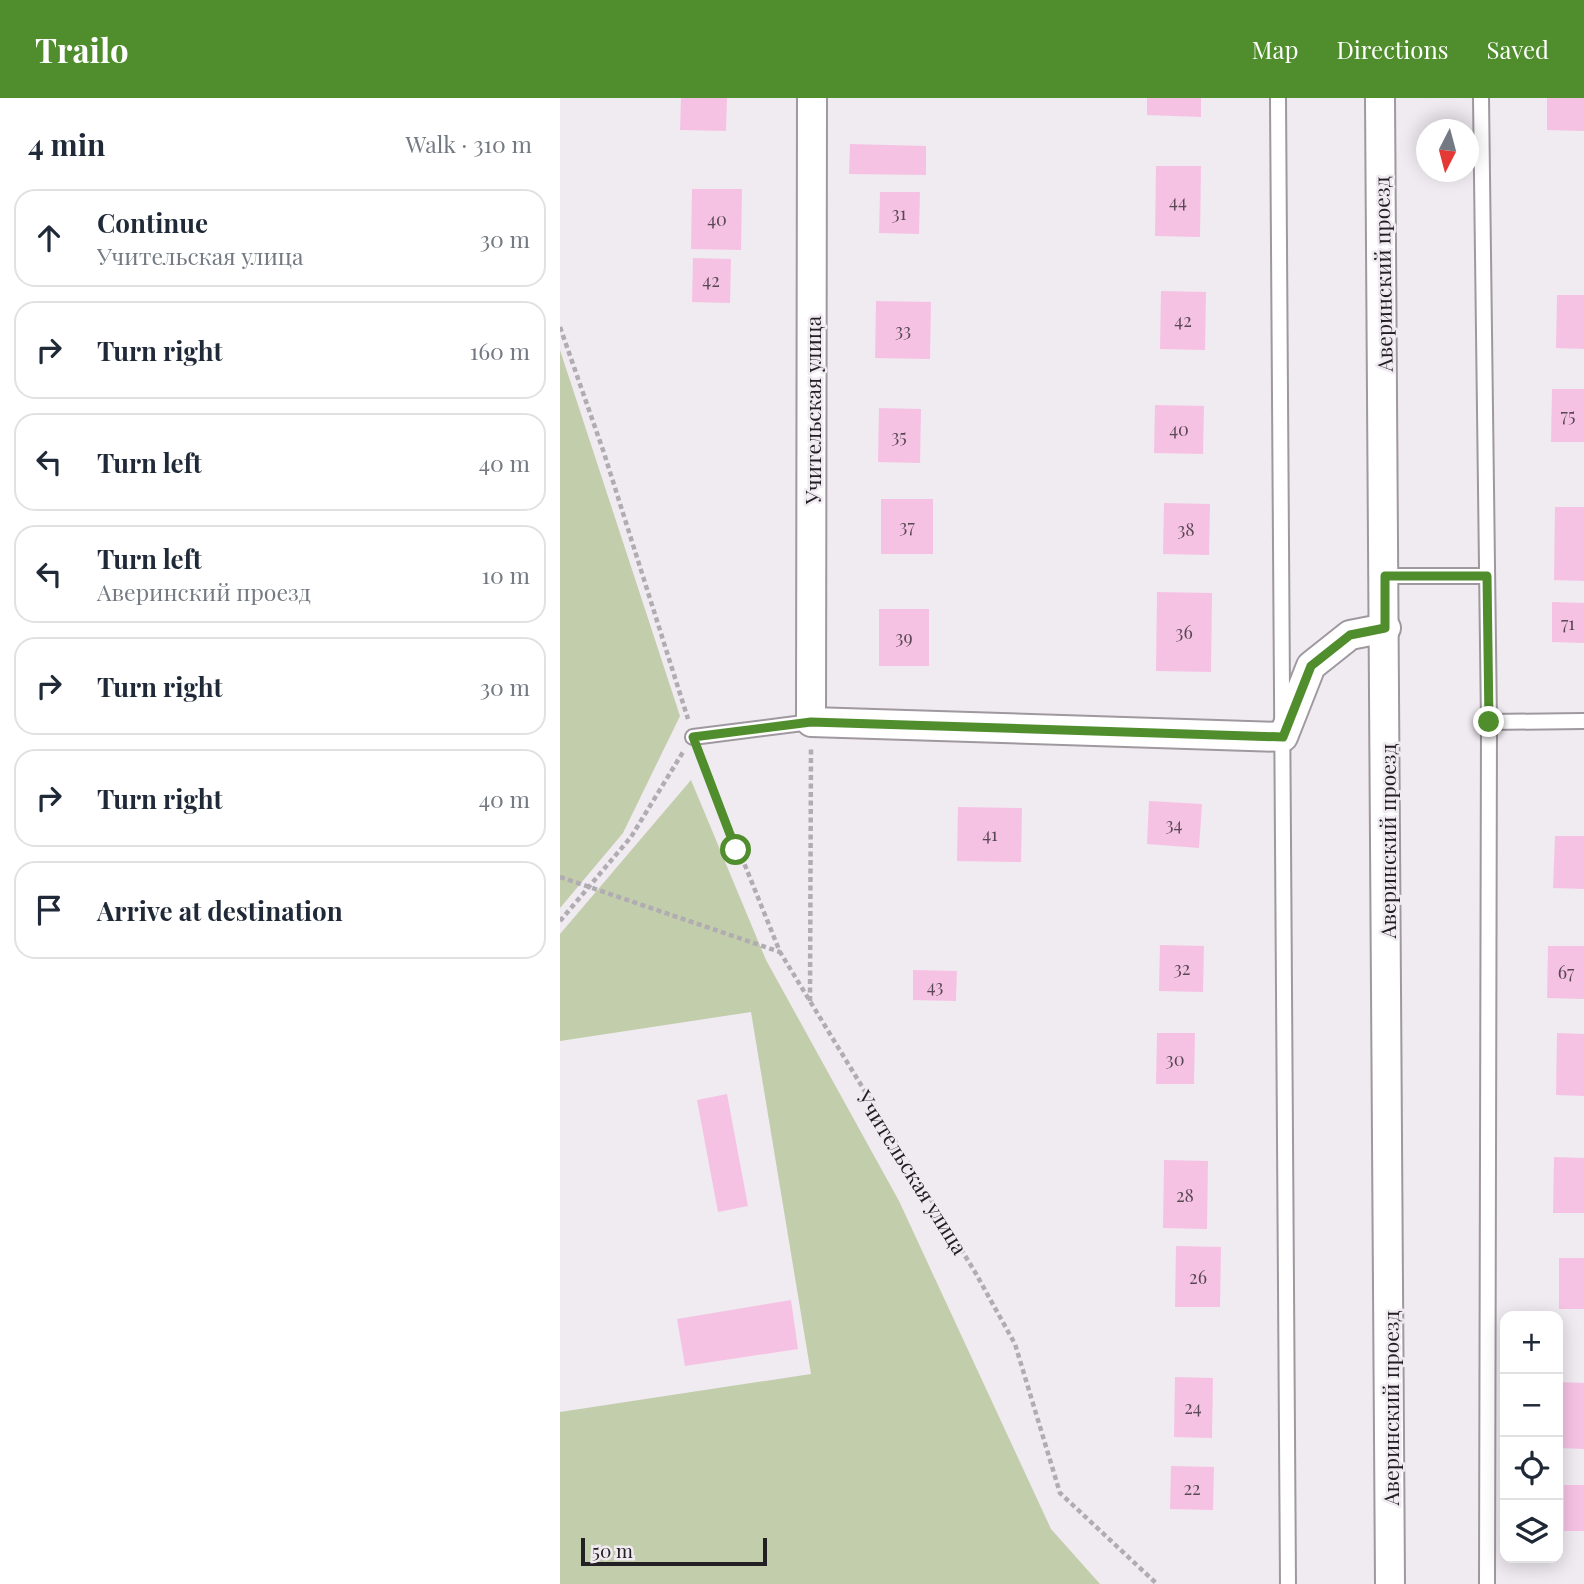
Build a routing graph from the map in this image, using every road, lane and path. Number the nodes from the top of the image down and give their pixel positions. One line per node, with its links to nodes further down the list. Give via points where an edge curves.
1 (812, 98): 10 (street, Учительская улица)
2 (1278, 98): 13 (lane)
3 (1380, 98): 6 (street, Аверинский проезд)
4 (1481, 98): 7 (lane)
5 (560, 327): 12 (path, Учительская улица)
6 (1385, 576): 7 (lane); 8 (street, Аверинский проезд)
7 (1487, 576): 11 (lane)
8 (1385, 628): 13 (street, via 1350,635 1311,666); 21 (street, Аверинский проезд)
9 (1584, 721): 11 (lane)
10 (811, 722): 12 (lane); 13 (street); 18 (path)
11 (1489, 722): 22 (lane)
12 (693, 737): 15 (path, via 631,837); 17 (path, Учительская улица)
13 (1283, 737): 20 (lane)
14 (560, 877): 15 (path)
15 (587, 889): 16 (path); 17 (path)
16 (560, 920)
17 (780, 952): 18 (path, Учительская улица)
18 (810, 1003): 19 (path, Учительская улица, via 1015,1344 1060,1493)
19 (1157, 1584)
20 (1288, 1584)
21 (1390, 1584)
22 (1488, 1584)

